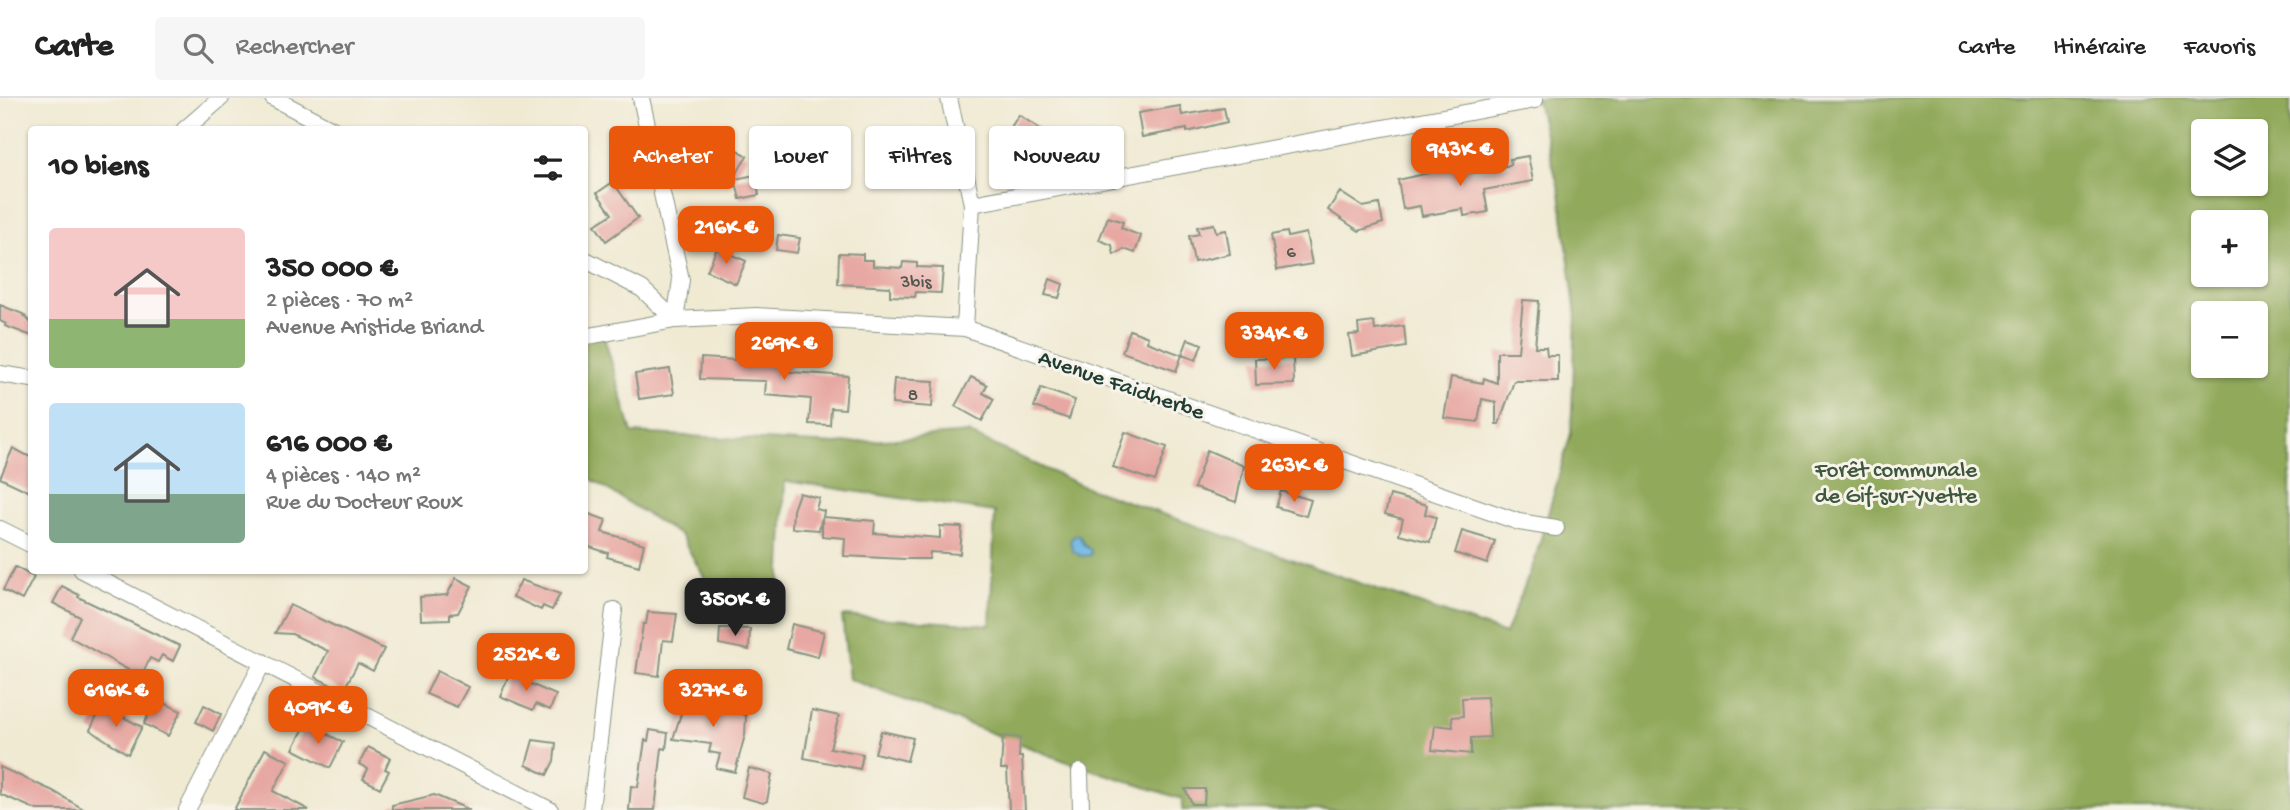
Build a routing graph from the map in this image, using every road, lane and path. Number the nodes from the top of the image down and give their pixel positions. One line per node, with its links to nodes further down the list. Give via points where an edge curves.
1 (221, 98): 6 (street)
2 (273, 98): 7 (street)
3 (641, 98): 10 (street, via 681,280)
4 (949, 98): 8 (street)
5 (1535, 100): 8 (street)
6 (189, 126)
7 (326, 126)
8 (971, 204): 11 (street)
9 (588, 261): 10 (street, via 642,289)
10 (675, 320): 11 (street, Avenue Faidherbe, via 756,316); 12 (street, Avenue Faidherbe)
11 (965, 328): 15 (street, Avenue Faidherbe, via 1519,522)
12 (588, 336)
13 (0, 374): 14 (street)
14 (28, 378)
15 (1556, 528)
16 (0, 529): 17 (street)
17 (28, 543)
18 (90, 574): 20 (street)
19 (614, 610): 24 (street)
20 (263, 662): 22 (street); 23 (street)
21 (1080, 772): 25 (street)
22 (187, 810)
23 (550, 810)
24 (591, 810)
25 (1081, 810)

